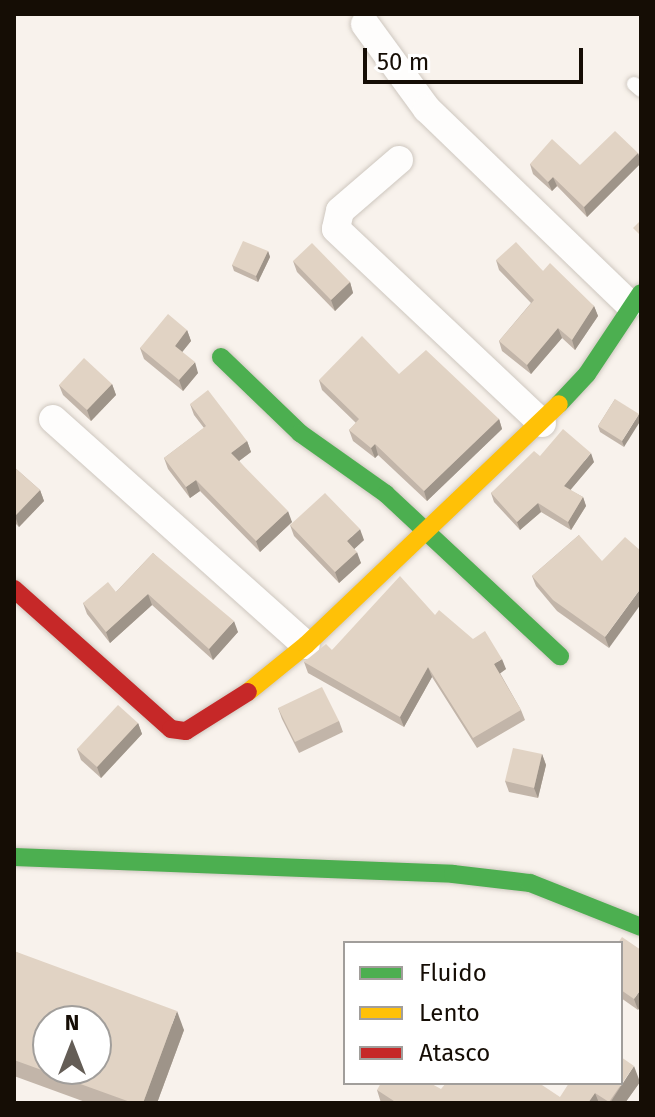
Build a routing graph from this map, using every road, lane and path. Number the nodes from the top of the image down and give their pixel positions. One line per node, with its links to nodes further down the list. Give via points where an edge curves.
1 (365, 24): 3 (street, via 427,109)
2 (399, 160): 6 (street, via 340,211 336,229)
3 (635, 299): 6 (street, via 587,374)
4 (221, 357): 7 (street, via 300,433)
5 (53, 419): 9 (street)
6 (542, 423): 7 (street)
7 (429, 532): 9 (street); 10 (street)
8 (14, 589): 9 (street, via 171,729 186,731 224,711)
9 (306, 645)
10 (560, 656)
11 (14, 857): 12 (street, via 453,874 530,883)
12 (641, 927)

